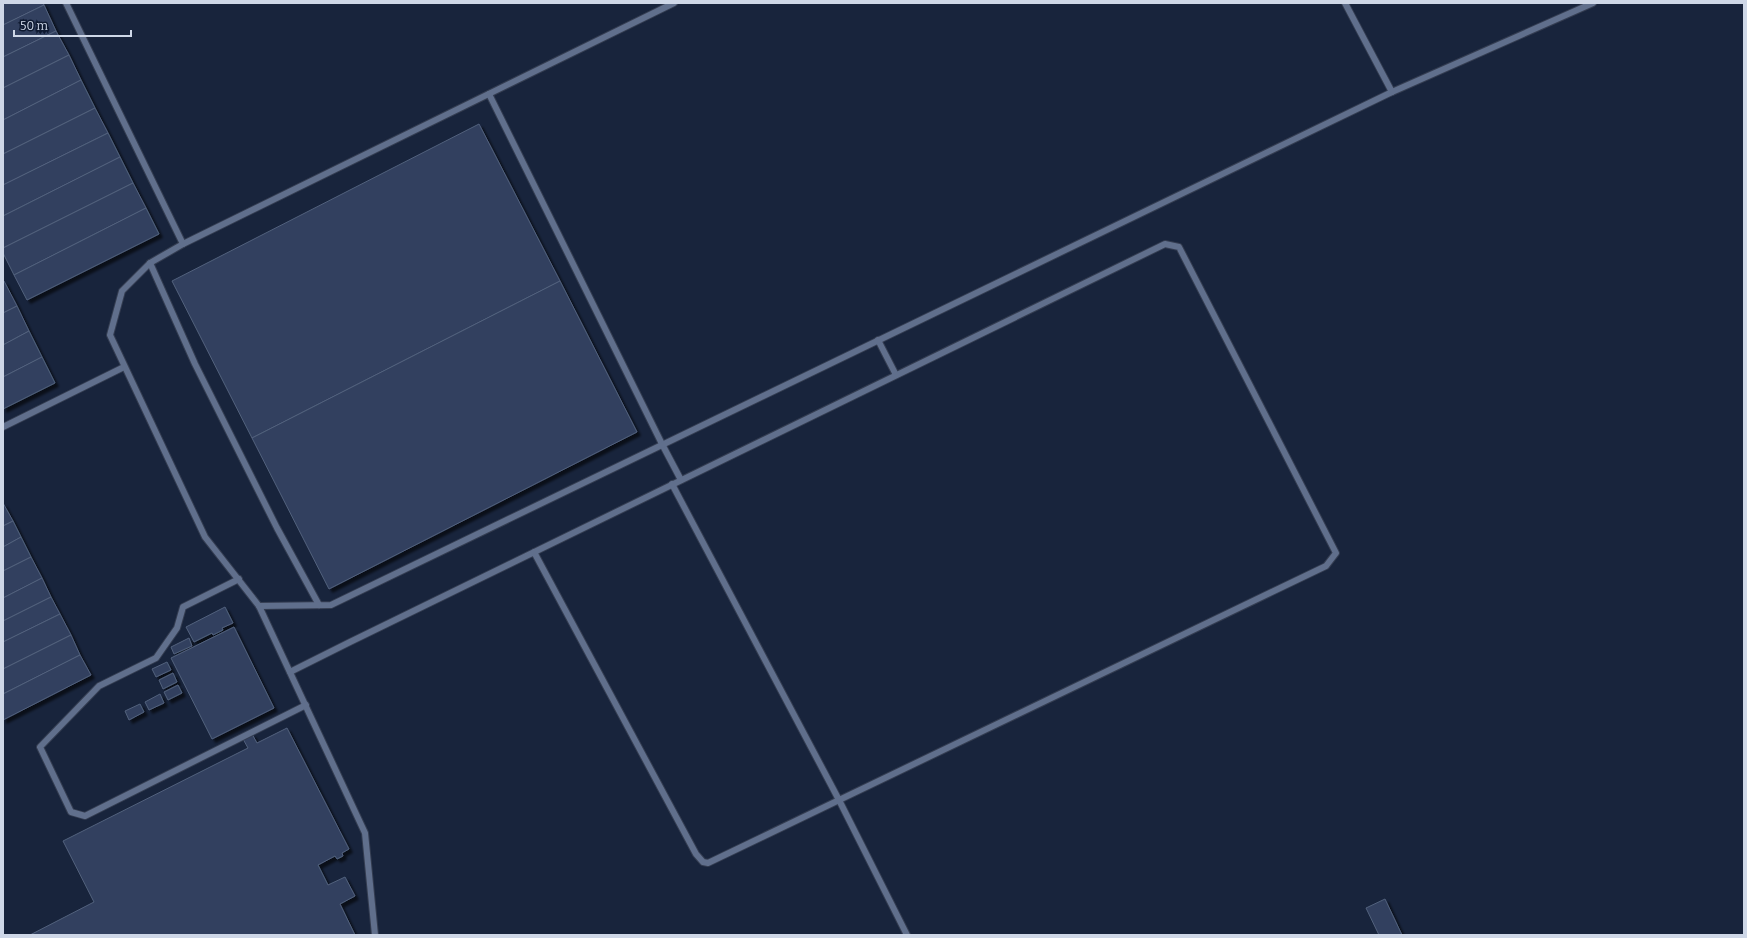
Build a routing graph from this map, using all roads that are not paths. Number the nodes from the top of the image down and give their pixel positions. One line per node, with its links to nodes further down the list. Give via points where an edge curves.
1 (66, 3): 7 (lane)
2 (674, 3): 6 (lane)
3 (1345, 3): 5 (lane)
4 (1593, 3): 5 (lane)
5 (1392, 92): 9 (lane)
6 (489, 94): 7 (lane); 13 (lane)
7 (183, 244): 8 (lane)
8 (150, 264): 10 (lane, via 122,291 110,335); 18 (lane, via 195,364 277,528)
9 (878, 340): 11 (lane); 13 (lane)
10 (124, 367): 12 (lane); 17 (lane, via 205,537)
11 (896, 375): 14 (lane); 22 (lane, via 1165,244 1179,247 1336,553 1326,566)
12 (3, 427)
13 (662, 444): 14 (lane); 18 (lane, via 330,605)
14 (682, 480): 15 (lane)
15 (672, 484): 16 (lane); 22 (lane)
16 (534, 552): 20 (lane); 22 (lane, via 696,854 703,862 708,863)
17 (239, 579): 19 (lane); 21 (lane, via 183,607 176,628 156,658 99,686 40,747 71,812 85,816)
18 (319, 605): 19 (lane)
19 (259, 606): 20 (lane)
20 (290, 672): 21 (lane)
21 (306, 705): 23 (lane, via 365,833)
22 (839, 800): 24 (lane)
23 (375, 935)
24 (908, 935)

